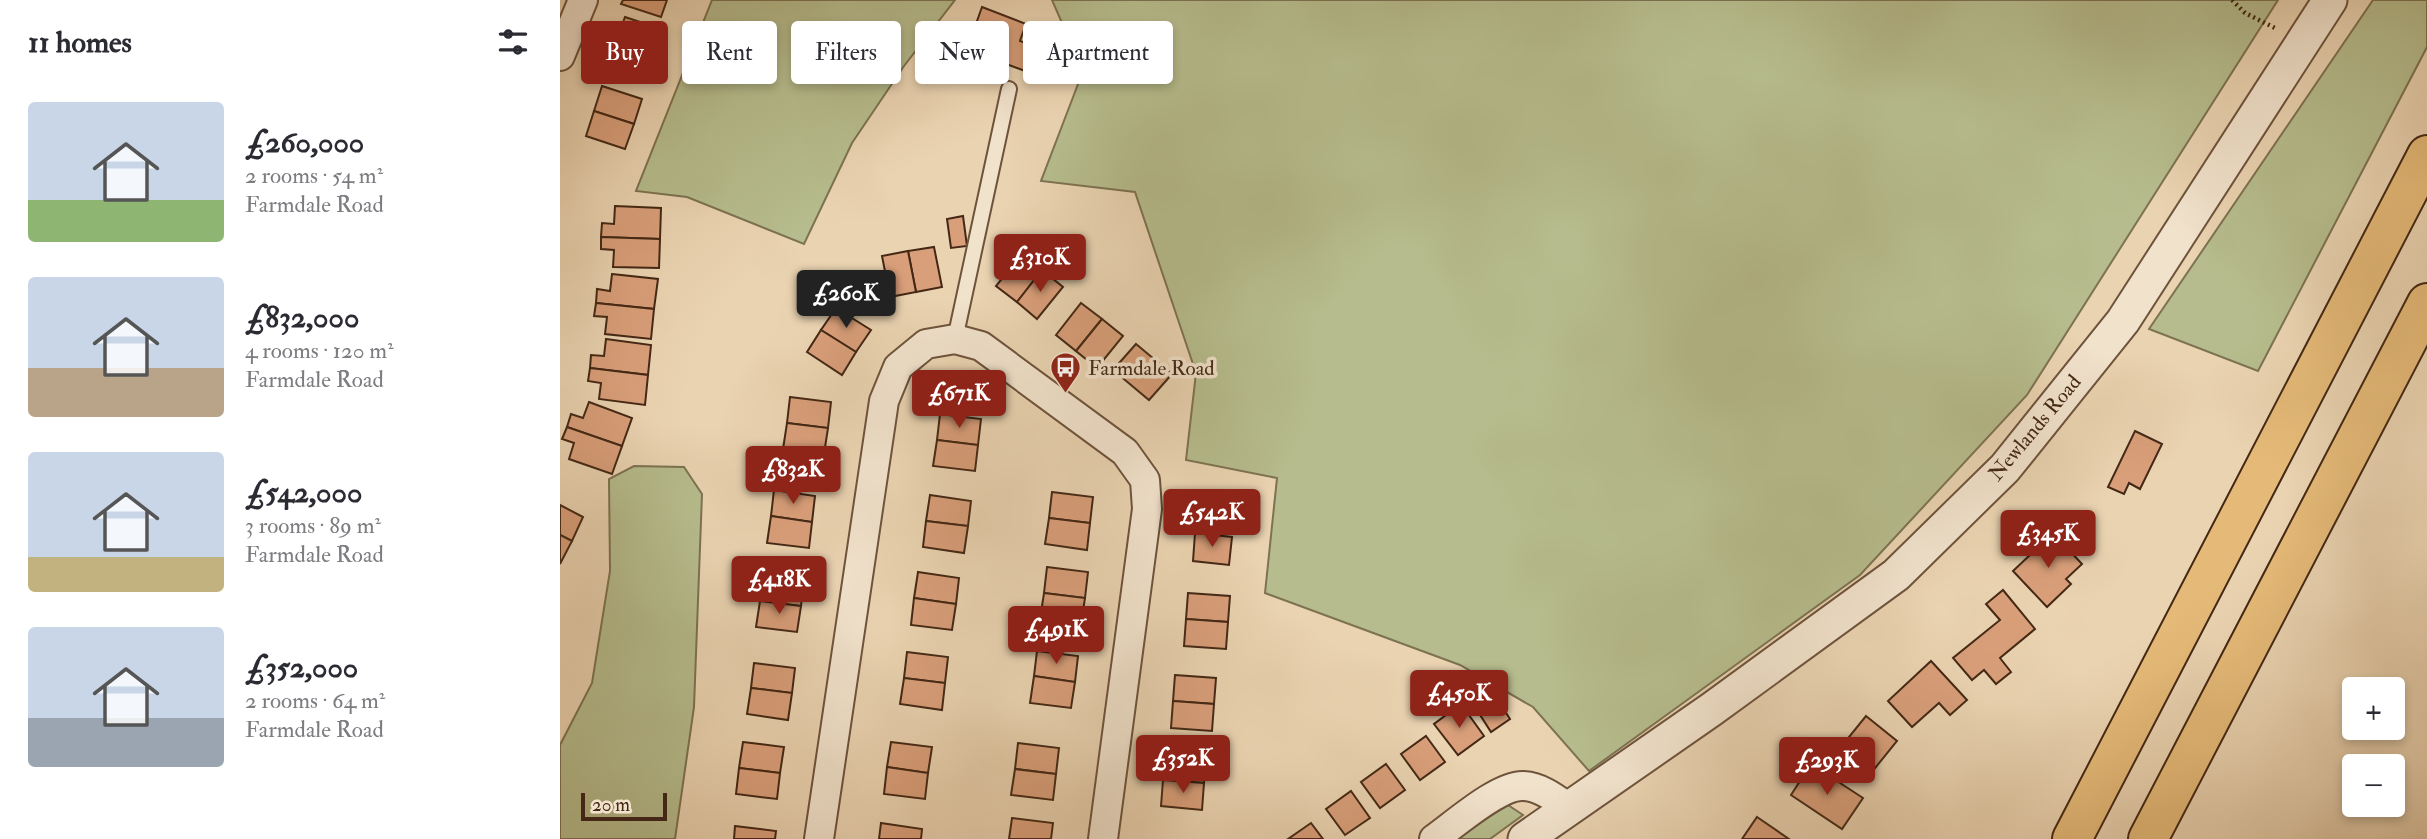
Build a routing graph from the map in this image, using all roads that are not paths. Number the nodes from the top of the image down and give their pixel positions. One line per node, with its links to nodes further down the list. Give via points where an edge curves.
1 (583, 0): 3 (street)
2 (2330, 0): 8 (street, Newlands Road, via 2123,321 2005,468 1896,575)
3 (560, 56)
4 (1009, 89): 7 (lane)
5 (2427, 155): 13 (highway)
6 (2427, 303): 14 (highway)
7 (955, 339): 9 (street, via 926,344 898,367 884,401); 10 (street, via 981,346 1125,452 1145,481 1147,509)
8 (1569, 808): 11 (street, via 1542,790 1523,785 1506,790); 12 (street, Newlands Road)
9 (819, 839)
10 (1103, 839)
11 (1434, 839)
12 (1525, 839)
13 (2072, 839)
14 (2148, 839)

